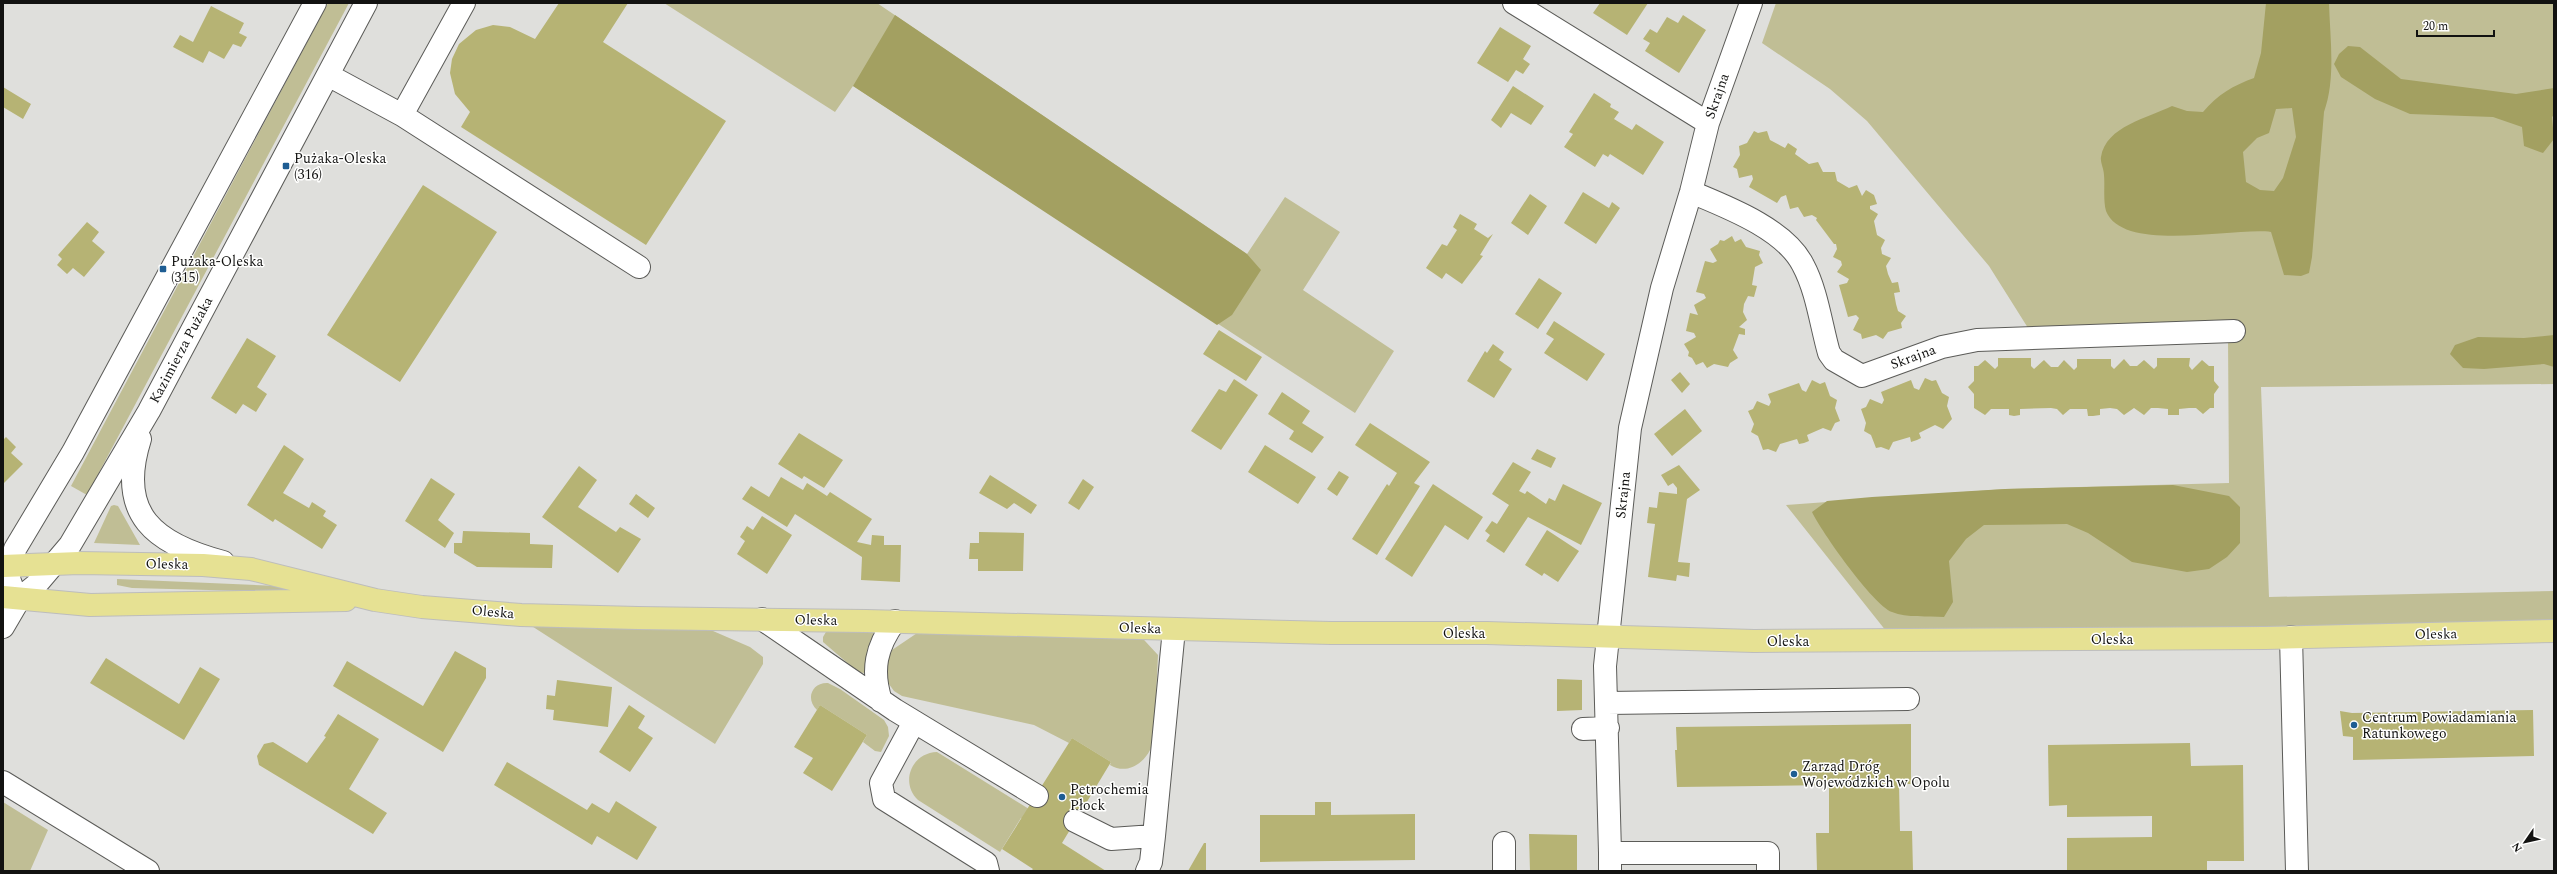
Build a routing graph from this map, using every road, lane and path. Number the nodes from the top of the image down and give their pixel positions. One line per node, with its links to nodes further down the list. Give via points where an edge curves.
1 (315, 3): 14 (street, via 77,446)
2 (366, 3): 6 (street, Kazimierza Pużaka)
3 (464, 3): 7 (street)
4 (1514, 3): 8 (street)
5 (1751, 3): 8 (street, Skrajna)
6 (328, 75): 7 (street); 12 (street, Kazimierza Pużaka)
7 (402, 115): 10 (street)
8 (1708, 123): 9 (street, Skrajna)
9 (1691, 192): 11 (street, Skrajna, via 1757,224 1778,236 1793,249 1809,280 1829,353 1834,360 1862,376 1942,347 1977,340); 23 (street, Skrajna, via 1662,288 1630,428)
10 (639, 267)
11 (2234, 331)
12 (149, 411): 13 (street, Kazimierza Pużaka, via 70,545); 15 (street, via 135,454 132,478 135,500 143,518 153,531 191,553)
13 (56, 563): 14 (main road, Oleska); 15 (main road, Oleska, via 203,564); 16 (street, Kazimierza Pużaka, via 36,585)
14 (6, 566): 16 (street, via 12,587)
15 (251, 569): 17 (main road, Oleska)
16 (11, 598): 17 (main road, Oleska, via 90,605); 20 (street)
17 (375, 600): 18 (main road, Oleska, via 422,607 521,615)
18 (762, 619): 19 (main road, Oleska); 26 (street)
19 (895, 622): 21 (main road, Oleska); 26 (street, via 880,644 876,657 876,680)
20 (3, 627)
21 (1174, 629): 23 (main road, Oleska); 34 (street)
22 (2554, 631): 24 (main road, Oleska)
23 (1608, 637): 24 (main road, Oleska, via 1855,641); 27 (street, Skrajna, via 1605,666)
24 (2290, 637): 42 (street)
25 (1908, 699): 27 (street)
26 (881, 701): 28 (street)
27 (1607, 703): 29 (street, Skrajna)
28 (914, 722): 32 (street); 38 (street, via 881,784 884,799 986,864)
29 (1608, 728): 30 (street); 36 (street, Skrajna)
30 (1583, 729)
31 (3, 782): 37 (street)
32 (1037, 796)
33 (1075, 821): 34 (street, via 1111,839)
34 (1154, 836): 39 (street, via 1151,862)
35 (1504, 843): 40 (street)
36 (1610, 862): 41 (street, via 1768,853)
37 (148, 871)
38 (988, 871)
39 (1147, 871)
40 (1504, 871)
41 (1768, 871)
42 (2297, 871)

